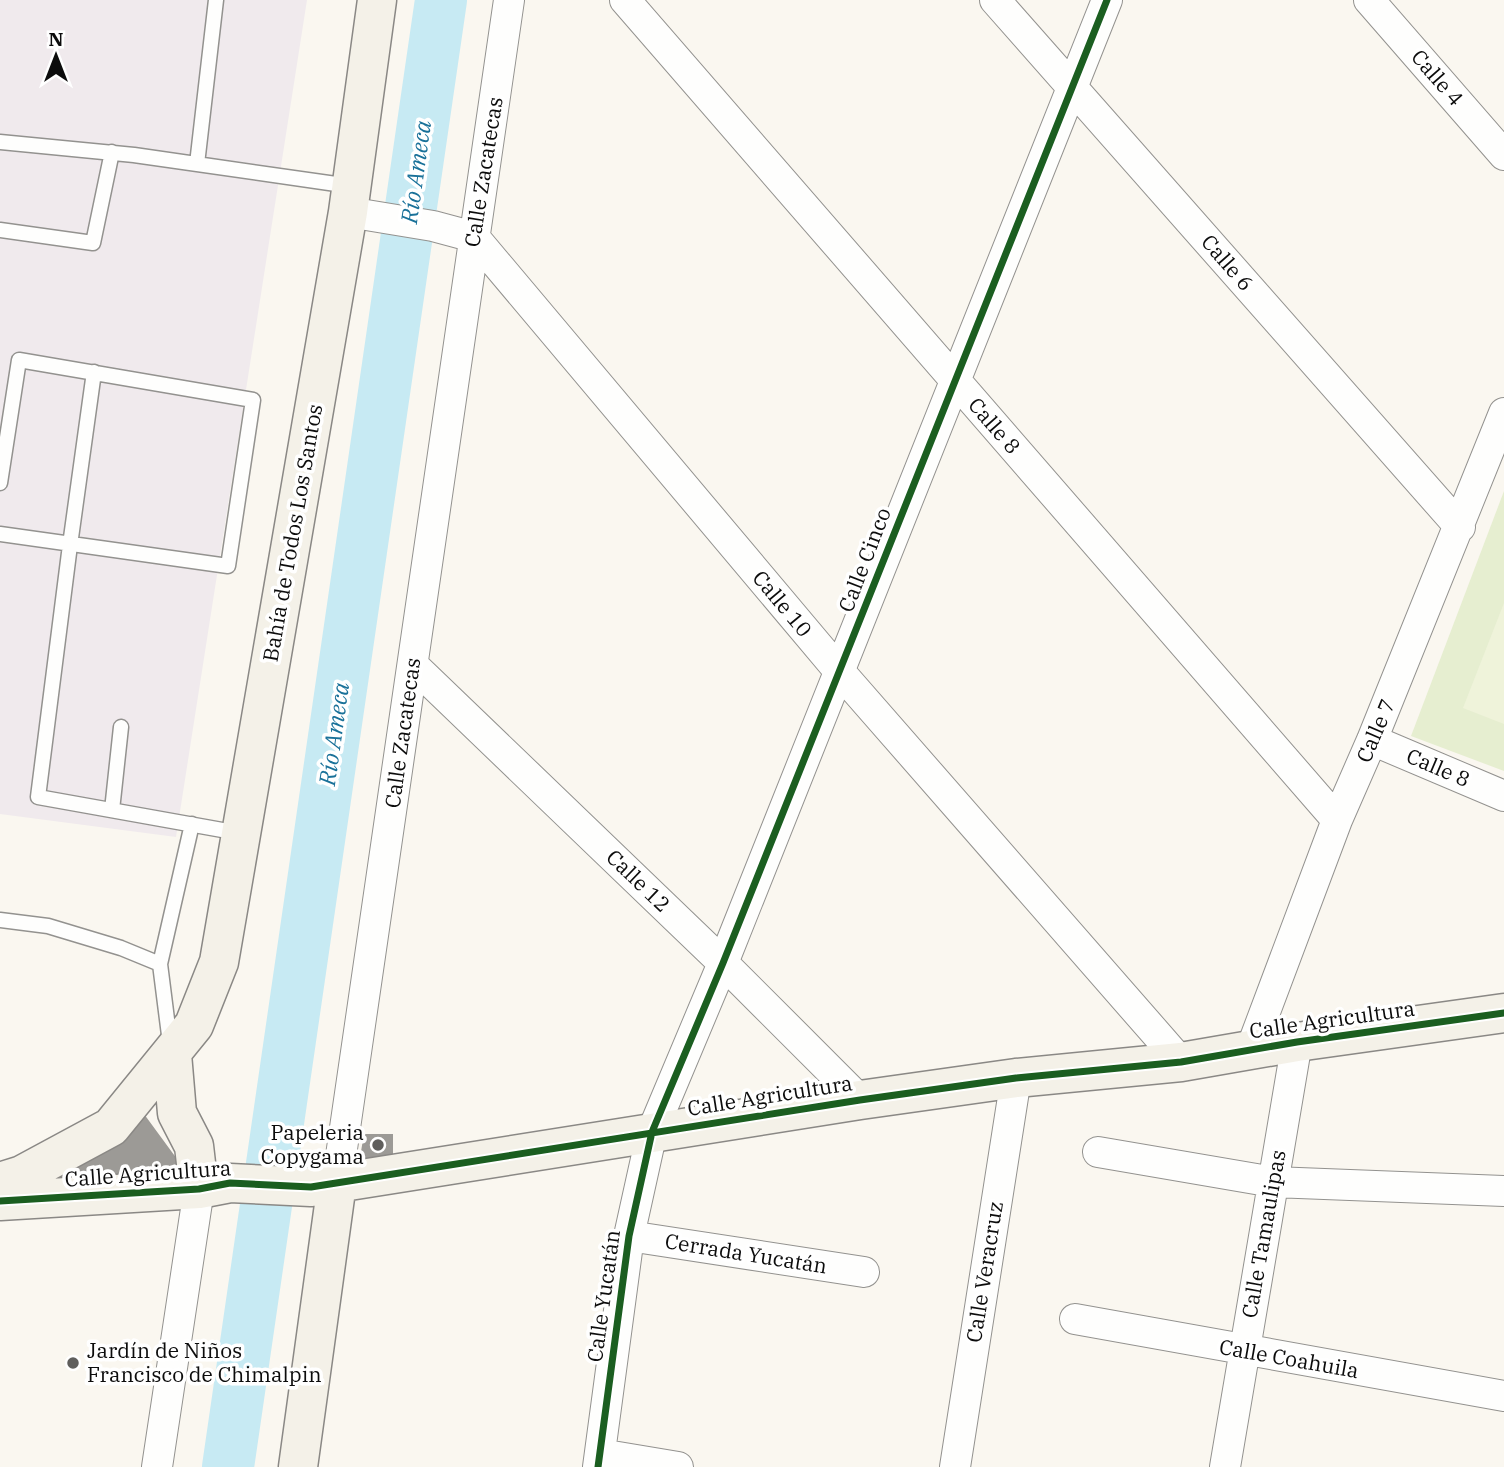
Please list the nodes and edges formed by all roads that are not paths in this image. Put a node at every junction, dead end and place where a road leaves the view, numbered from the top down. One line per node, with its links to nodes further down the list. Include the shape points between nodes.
1 (216, 0): 14 (lane)
2 (377, 0): 15 (street, Bahía de Todos Los Santos)
3 (509, 0): 9 (street, Calle Zacatecas)
4 (526, 0): 9 (street)
5 (625, 0): 19 (street, Calle 8)
6 (995, 0): 10 (street, Calle 6)
7 (1107, 0): 10 (street, Calle Cinco)
8 (1369, 0): 13 (street, Calle 4)
9 (500, 62): 17 (street, Calle Zacatecas)
10 (1072, 88): 19 (street, Calle Cinco); 22 (street, Calle 6)
11 (0, 142): 12 (lane)
12 (112, 152): 14 (lane); 16 (lane, via 93,243)
13 (1504, 155)
14 (197, 164): 15 (lane)
15 (356, 205): 17 (street); 33 (street, Bahía de Todos Los Santos)
16 (0, 230)
17 (474, 237): 25 (street, Calle Zacatecas); 26 (street, Calle 10)
18 (94, 372): 21 (lane, via 19,360); 24 (lane); 24 (lane, via 253,400 228,566)
19 (954, 380): 26 (street, Calle Cinco); 31 (street, Calle 8)
20 (1504, 413): 22 (street, Calle 7)
21 (0, 483)
22 (1460, 527): 28 (street, Calle 7)
23 (0, 534): 24 (lane)
24 (70, 545): 30 (lane, via 38,797)
25 (413, 665): 35 (street, Calle 12); 48 (street, Calle Zacatecas)
26 (840, 672): 35 (street, Calle Cinco); 41 (street, Calle 10)
27 (121, 727): 30 (lane)
28 (1372, 740): 29 (street, Calle 8); 31 (street, Calle 7)
29 (1504, 796)
30 (112, 810): 32 (lane)
31 (1337, 820): 39 (street, Calle 7)
32 (192, 824): 33 (lane); 36 (lane)
33 (242, 833): 40 (street, Bahía de Todos Los Santos, via 219,962 194,1025)
34 (0, 920): 36 (lane, via 48,926)
35 (723, 963): 43 (street, Calle 12); 44 (street, Calle Cinco)
36 (160, 964): 40 (lane)
37 (1504, 1013): 38 (street, Calle Agricultura)
38 (1297, 1042): 39 (street, Calle Agricultura); 47 (street, Calle Tamaulipas)
39 (1251, 1049): 41 (street, Calle Agricultura)
40 (172, 1055): 46 (street, Bahía de Todos Los Santos, via 111,1127); 49 (street, via 177,1113)
41 (1181, 1062): 42 (street, Calle Agricultura)
42 (1016, 1078): 43 (street, Calle Agricultura); 61 (street, Calle Veracruz)
43 (860, 1100): 44 (street, Calle Agricultura)
44 (652, 1132): 48 (street, Calle Agricultura); 52 (street, Calle Yucatán)
45 (1098, 1152): 47 (street)
46 (0, 1182)
47 (1273, 1182): 50 (street); 55 (street, Calle Tamaulipas)
48 (324, 1185): 49 (street, Calle Agricultura); 59 (street, Calle Zacatecas)
49 (215, 1186): 51 (street, Calle Agricultura); 58 (street)
50 (1504, 1191)
51 (0, 1201)
52 (628, 1236): 53 (street, Cerrada Yucatán); 57 (street, Calle Yucatán)
53 (864, 1272)
54 (1075, 1319): 55 (street, Calle Coahuila)
55 (1244, 1351): 56 (street, Calle Coahuila); 62 (street, Calle Tamaulipas)
56 (1504, 1396)
57 (599, 1460): 60 (street)
58 (157, 1467)
59 (298, 1467)
60 (678, 1467)
61 (955, 1467)
62 (1225, 1467)

